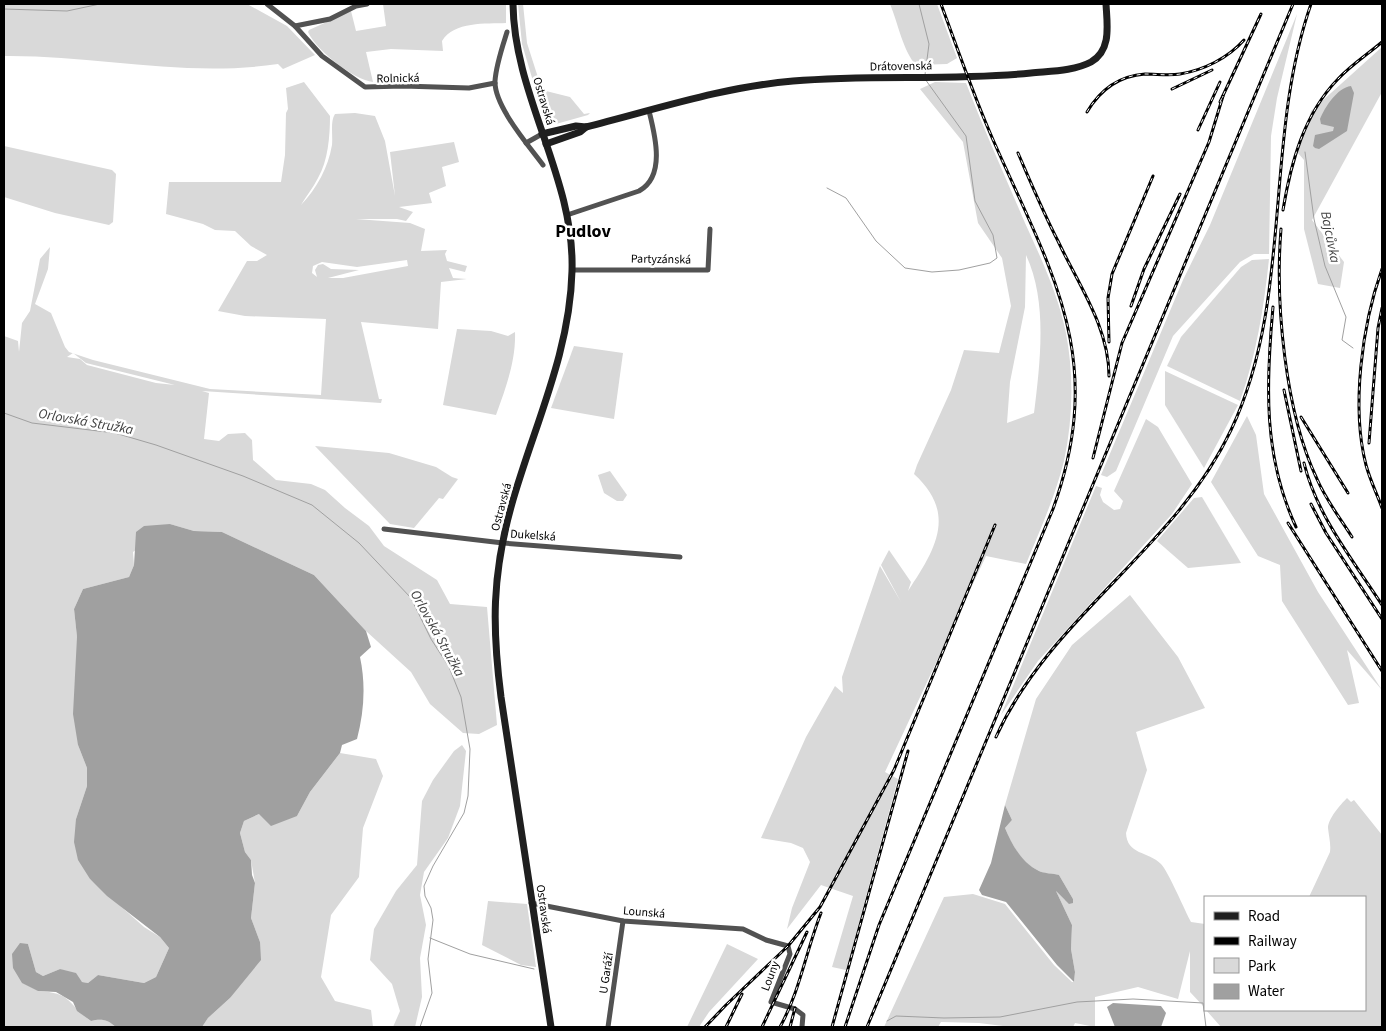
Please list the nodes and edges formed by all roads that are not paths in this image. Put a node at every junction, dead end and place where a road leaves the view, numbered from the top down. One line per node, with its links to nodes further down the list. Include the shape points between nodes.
1 (267, 4): 6 (street, Rolnická)
2 (367, 4): 5 (street)
3 (513, 4): 11 (main road, Ostravská, via 518,53)
4 (1106, 4): 9 (main road, Drátovenská, via 1106,43 1099,56 1084,65 1015,74 779,82 735,89)
5 (356, 5): 6 (street, via 330,19)
6 (295, 26): 8 (street, Rolnická, via 322,56 365,87 470,88)
7 (507, 32): 8 (street)
8 (495, 83): 12 (street, via 502,105)
9 (649, 111): 10 (main road, Drátovenská); 15 (street, via 657,144 653,170 645,186 639,191)
10 (586, 127): 11 (main road, Drátovenská, via 576,126); 13 (main road, Drátovenská)
11 (542, 134): 12 (street); 13 (main road, Ostravská)
12 (526, 142): 14 (street)
13 (546, 144): 15 (main road, Ostravská)
14 (544, 165)
15 (567, 214): 17 (main road, Ostravská)
16 (710, 229): 17 (street, Partyzánská, via 708,270)
17 (572, 270): 19 (main road, Ostravská, via 568,319 560,358 517,486)
18 (384, 529): 19 (street, Dukelská)
19 (503, 543): 20 (street, Dukelská); 21 (main road, Ostravská, via 494,608 495,647)
20 (680, 557)
21 (531, 903): 22 (street, Lounská); 24 (main road, Ostravská)
22 (623, 920): 23 (street, Lounská, via 743,930); 25 (street, U Garáží)
23 (755, 935): 26 (street, Louny, via 788,946 790,954 771,1002 800,1011)
24 (551, 1027)
25 (608, 1027)
26 (802, 1027)

